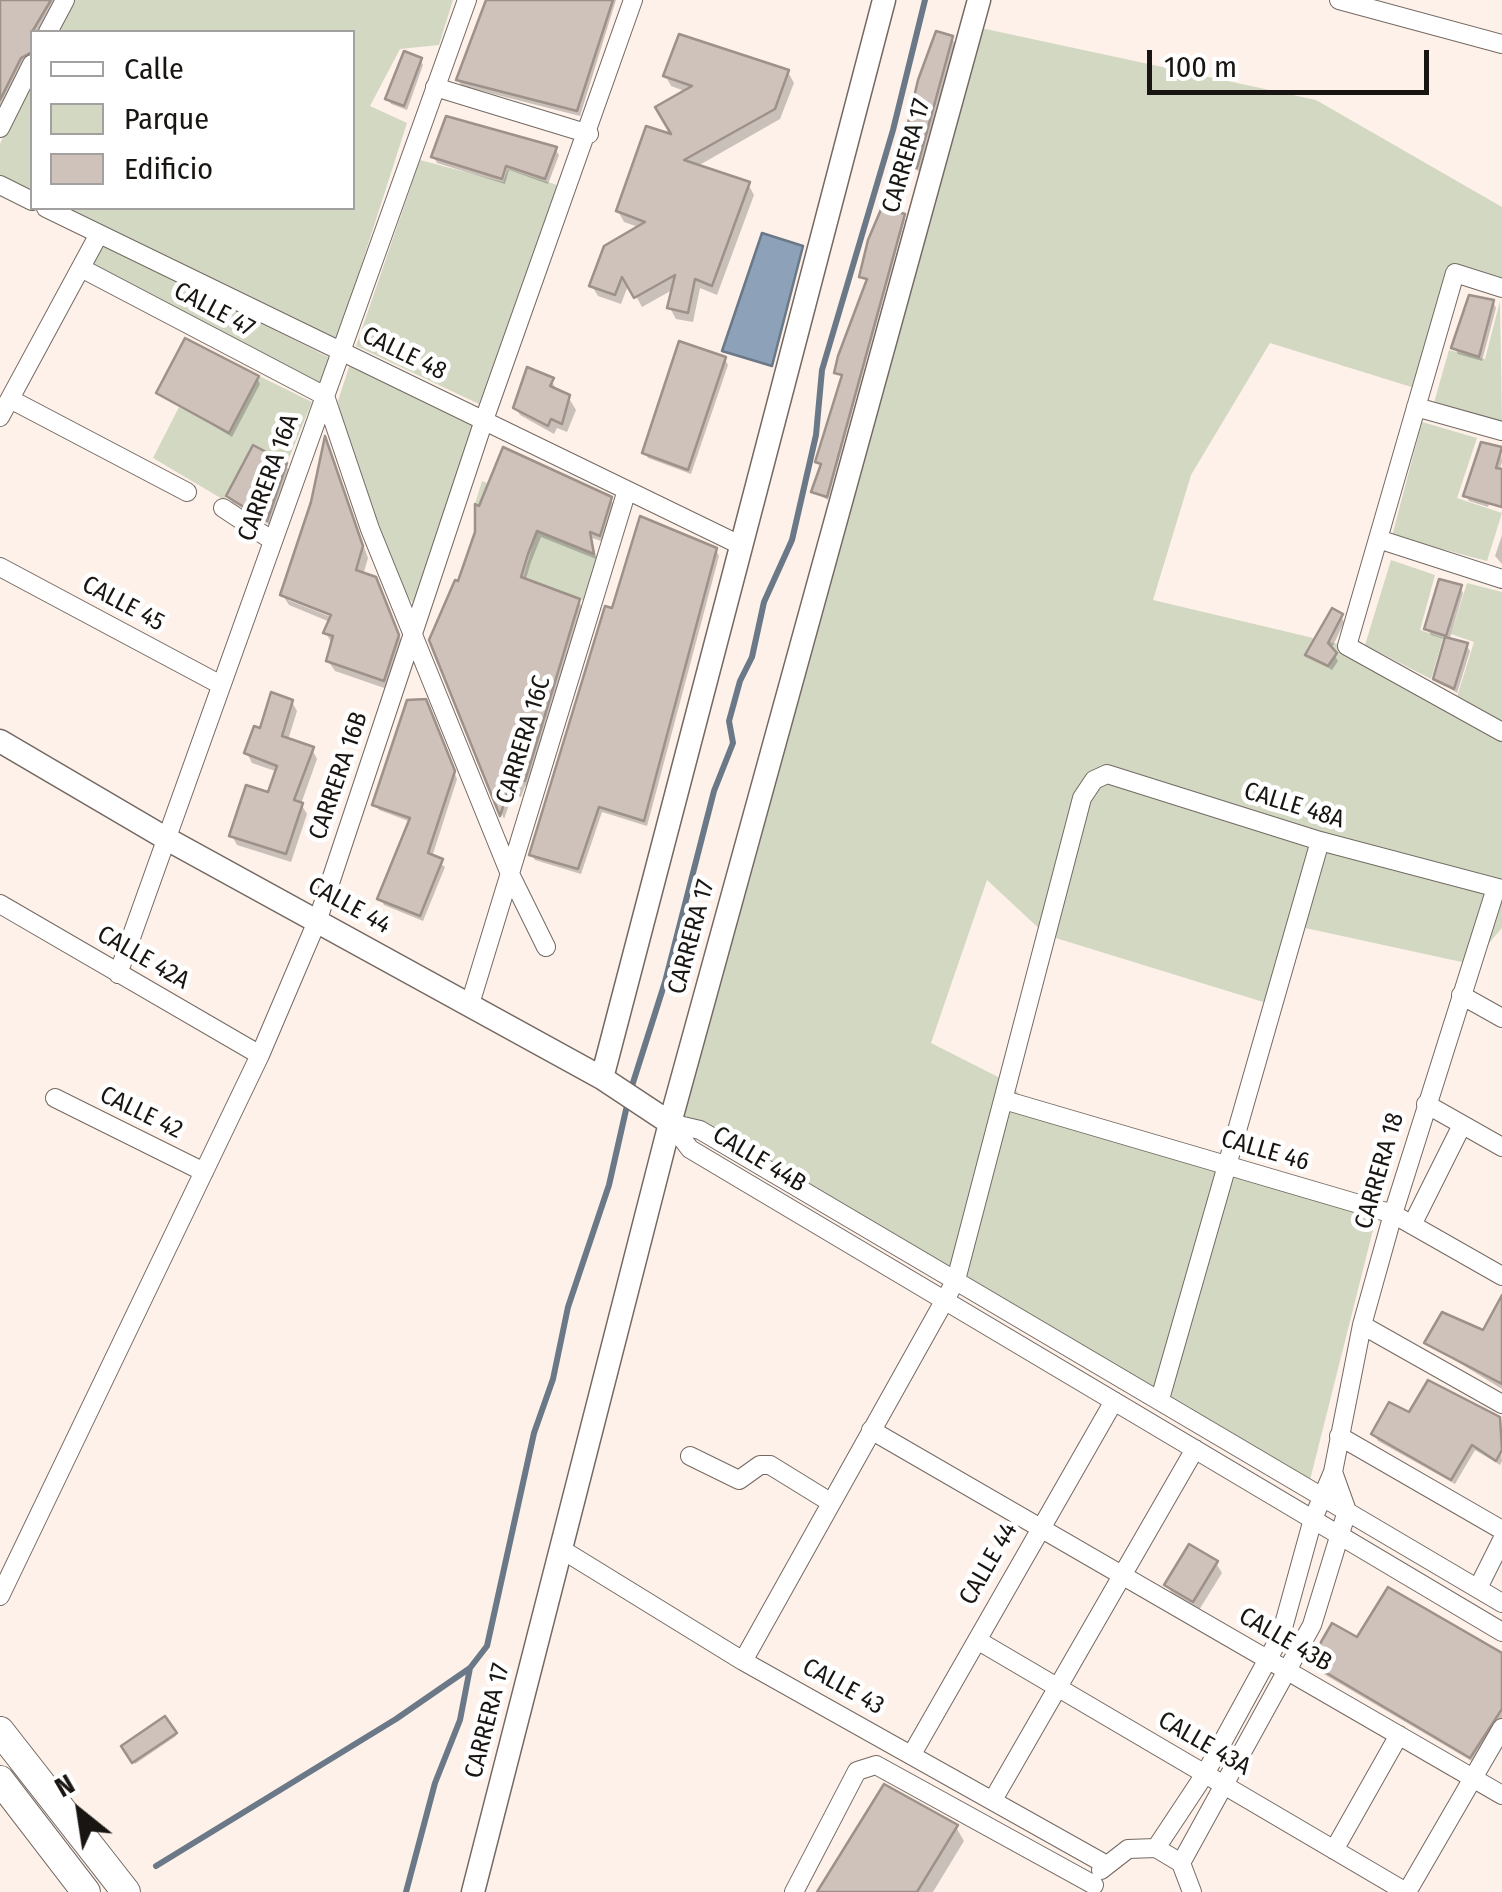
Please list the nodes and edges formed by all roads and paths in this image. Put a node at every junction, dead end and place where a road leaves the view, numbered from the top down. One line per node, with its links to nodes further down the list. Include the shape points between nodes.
1 (64, 0): 7 (street)
2 (466, 0): 10 (street, CARRERA 16A)
3 (634, 0): 12 (street, CARRERA 16B)
4 (884, 0): 31 (street, CARRERA 17)
5 (979, 0): 56 (street, CARRERA 17)
6 (1339, 0): 8 (street)
7 (49, 30)
8 (1502, 44)
9 (30, 68): 11 (street)
10 (436, 86): 12 (street); 19 (street, CARRERA 16A)
11 (0, 128)
12 (589, 134): 24 (street, CARRERA 16B)
13 (0, 185): 14 (street)
14 (30, 200)
15 (50, 210): 16 (street, CALLE 48)
16 (99, 234): 17 (street); 19 (street, CALLE 48)
17 (81, 268): 20 (street, CALLE 47); 21 (street)
18 (1502, 288): 22 (street, via 1454,273)
19 (342, 352): 20 (street, CARRERA 16A); 24 (street, CALLE 48)
20 (325, 396): 30 (street, CARRERA 16A); 34 (street, via 341,455)
21 (10, 399): 23 (street); 27 (street)
22 (1416, 407): 25 (street); 29 (street)
23 (0, 417)
24 (484, 420): 26 (street, CALLE 48); 34 (street, CARRERA 16B)
25 (1502, 431)
26 (627, 490): 31 (street, CALLE 48); 39 (street, CARRERA 16C)
27 (187, 492)
28 (223, 508): 30 (street)
29 (1378, 539): 33 (street); 36 (street, via 1346,646)
30 (273, 542): 35 (street, CARRERA 16A)
31 (740, 545): 52 (street, CARRERA 17)
32 (0, 567): 35 (street, CALLE 45)
33 (1502, 579)
34 (415, 632): 38 (street); 45 (street, CARRERA 16B)
35 (222, 685): 40 (street, CARRERA 16A)
36 (1502, 732)
37 (0, 741): 40 (street, CALLE 44)
38 (488, 816): 39 (street); 42 (street)
39 (524, 827): 42 (street, CARRERA 16C)
40 (166, 838): 45 (street, CALLE 44); 47 (street, CARRERA 16A)
41 (1320, 840): 43 (street, CALLE 48A); 54 (street, CALLE 48A, via 1108,774 1094,780 1082,798); 60 (street)
42 (510, 874): 46 (street); 49 (street, CARRERA 16C)
43 (1499, 889): 48 (street, CARRERA 18)
44 (0, 904): 47 (street, CALLE 42A)
45 (318, 919): 49 (street, CALLE 44); 51 (street, CARRERA 16B)
46 (546, 947)
47 (118, 974): 51 (street, CALLE 42A)
48 (1461, 995): 50 (street); 55 (street, CARRERA 18)
49 (470, 1004): 52 (street, CALLE 44)
50 (1502, 1018)
51 (260, 1055): 62 (street, CARRERA 16B)
52 (606, 1080): 56 (street, CALLE 44)
53 (55, 1098): 62 (street, CALLE 42)
54 (1004, 1100): 60 (street, CALLE 46); 66 (street)
55 (1426, 1104): 57 (street); 63 (street, CARRERA 18)
56 (670, 1123): 59 (street, CALLE 44B, via 700,1130); 61 (street, CALLE 44B, via 690,1149); 85 (street, CARRERA 17)
57 (1462, 1125): 58 (street); 64 (street)
58 (1502, 1147)
59 (734, 1150): 61 (street); 66 (street, CALLE 44B)
60 (1226, 1166): 63 (street, CALLE 46); 69 (street)
61 (724, 1169): 67 (street, CALLE 44B)
62 (204, 1172): 88 (street, CARRERA 16B)
63 (1393, 1214): 64 (street, CALLE 46); 68 (street, CARRERA 18)
64 (1412, 1225): 65 (street, CALLE 46)
65 (1502, 1276)
66 (956, 1280): 67 (street); 69 (street, CALLE 44B)
67 (944, 1300): 70 (street, CALLE 44B); 72 (street)
68 (1362, 1324): 71 (street); 73 (street, CARRERA 18)
69 (1160, 1399): 77 (street, CALLE 44B)
70 (1114, 1401): 74 (street, CALLE 44B); 81 (street, CALLE 44)
71 (1502, 1404)
72 (871, 1430): 78 (street); 81 (street, CALLE 43B)
73 (1340, 1436): 76 (street, CARRERA 18); 82 (street)
74 (1195, 1449): 80 (street, CALLE 44B); 86 (street)
75 (690, 1456): 78 (street, via 740,1480 770,1465)
76 (1333, 1472): 77 (street, CARRERA 18); 79 (street)
77 (1321, 1496): 79 (street, CALLE 44B); 80 (street, CARRERA 18)
78 (830, 1502): 93 (street)
79 (1347, 1511): 83 (street); 87 (street, CALLE 44B)
80 (1313, 1520): 83 (street, CALLE 44B); 92 (street, CARRERA 18)
81 (1042, 1527): 86 (street, CALLE 43B); 91 (street, CALLE 44)
82 (1502, 1530)
83 (1341, 1536): 90 (street, CALLE 44B); 94 (street)
84 (1502, 1540): 87 (street)
85 (561, 1549): 93 (street, CALLE 43); 113 (street, CARRERA 17)
86 (1123, 1574): 92 (street, CALLE 43B); 95 (street)
87 (1478, 1588): 89 (street, CALLE 44B)
88 (0, 1596)
89 (1502, 1603)
90 (1502, 1632)
91 (977, 1640): 95 (street, CALLE 43A); 99 (street, CALLE 44)
92 (1270, 1660): 94 (street, CALLE 43B); 100 (street, CARRERA 18)
93 (743, 1661): 99 (street, CALLE 43)
94 (1289, 1671): 98 (street, CALLE 43B); 103 (street)
95 (1060, 1688): 100 (street, CALLE 43A); 105 (street)
96 (1502, 1728): 101 (street)
97 (0, 1731): 112 (main road)
98 (1399, 1735): 101 (street, CALLE 43B); 107 (street)
99 (912, 1754): 105 (street, CALLE 43)
100 (1205, 1774): 103 (street, CALLE 43A); 106 (street, CARRERA 18)
101 (1474, 1778): 104 (street, CALLE 43B); 116 (street)
102 (0, 1780): 110 (main road)
103 (1225, 1785): 107 (street, CALLE 43A); 108 (street)
104 (1502, 1795)
105 (994, 1798): 109 (street, CALLE 43)
106 (1156, 1848): 108 (street); 109 (street, via 1128,1848)
107 (1334, 1850): 116 (street, CALLE 43A)
108 (1181, 1863): 115 (street)
109 (1105, 1864): 111 (street)
110 (74, 1888)
111 (1094, 1889): 114 (street, via 876,1765 858,1772)
112 (126, 1892)
113 (472, 1892)
114 (794, 1892)
115 (1192, 1892)
116 (1406, 1892)

